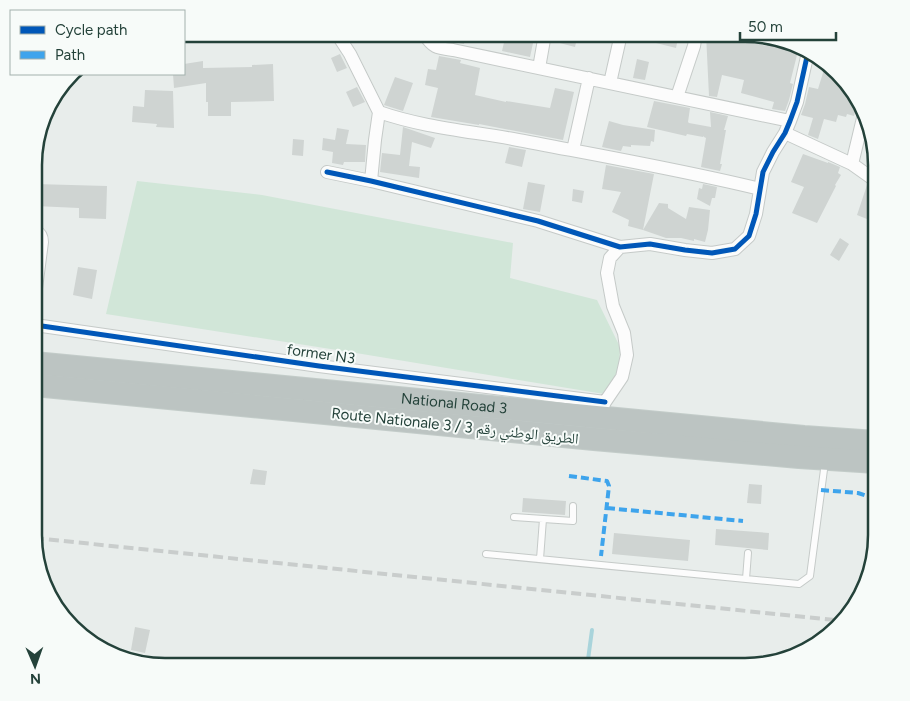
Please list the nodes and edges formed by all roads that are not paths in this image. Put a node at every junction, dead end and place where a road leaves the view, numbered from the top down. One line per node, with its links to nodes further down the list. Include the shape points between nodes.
1 (342, 42): 11 (street)
2 (430, 42): 7 (street, via 436,48)
3 (543, 43): 7 (street)
4 (619, 43): 9 (street)
5 (695, 43): 10 (street)
6 (806, 59): 13 (street)
7 (539, 68): 8 (street)
8 (589, 78): 9 (street); 14 (street)
9 (610, 83): 10 (street)
10 (678, 97): 13 (street)
11 (379, 112): 14 (street, via 423,124); 18 (street)
12 (861, 126): 15 (street)
13 (788, 127): 15 (street); 19 (street, via 763,172)
14 (573, 150): 19 (street)
15 (852, 164): 17 (street)
16 (327, 172): 18 (street)
17 (868, 175)
18 (371, 181): 20 (street, via 538,221)
19 (760, 189): 20 (street, via 749,236 735,249 712,253 650,244)
20 (620, 247): 25 (street, via 610,258 608,272 613,306 624,333 627,356 622,377)
21 (42, 326): 25 (street, former N3)
22 (43, 364): 24 (highway, National Road 3)
23 (43, 386): 26 (highway, Route Nationale 3 / الطريق الوطني رقم 3)
24 (521, 409): 25 (highway, National Road 3); 26 (highway)
25 (602, 409): 27 (highway, National Road 3, via 804,437)
26 (518, 432): 28 (highway, Route Nationale 3 / الطريق الوطني رقم 3)
27 (867, 441)
28 (825, 459): 29 (highway, Route Nationale 3 / الطريق الوطني رقم 3); 36 (lane, via 810,576 799,584)
29 (867, 461)
30 (573, 506): 32 (lane, via 573,521)
31 (514, 517): 32 (lane)
32 (543, 519): 35 (lane)
33 (748, 553): 36 (lane)
34 (486, 554): 35 (lane)
35 (540, 559): 36 (lane)
36 (746, 579)

